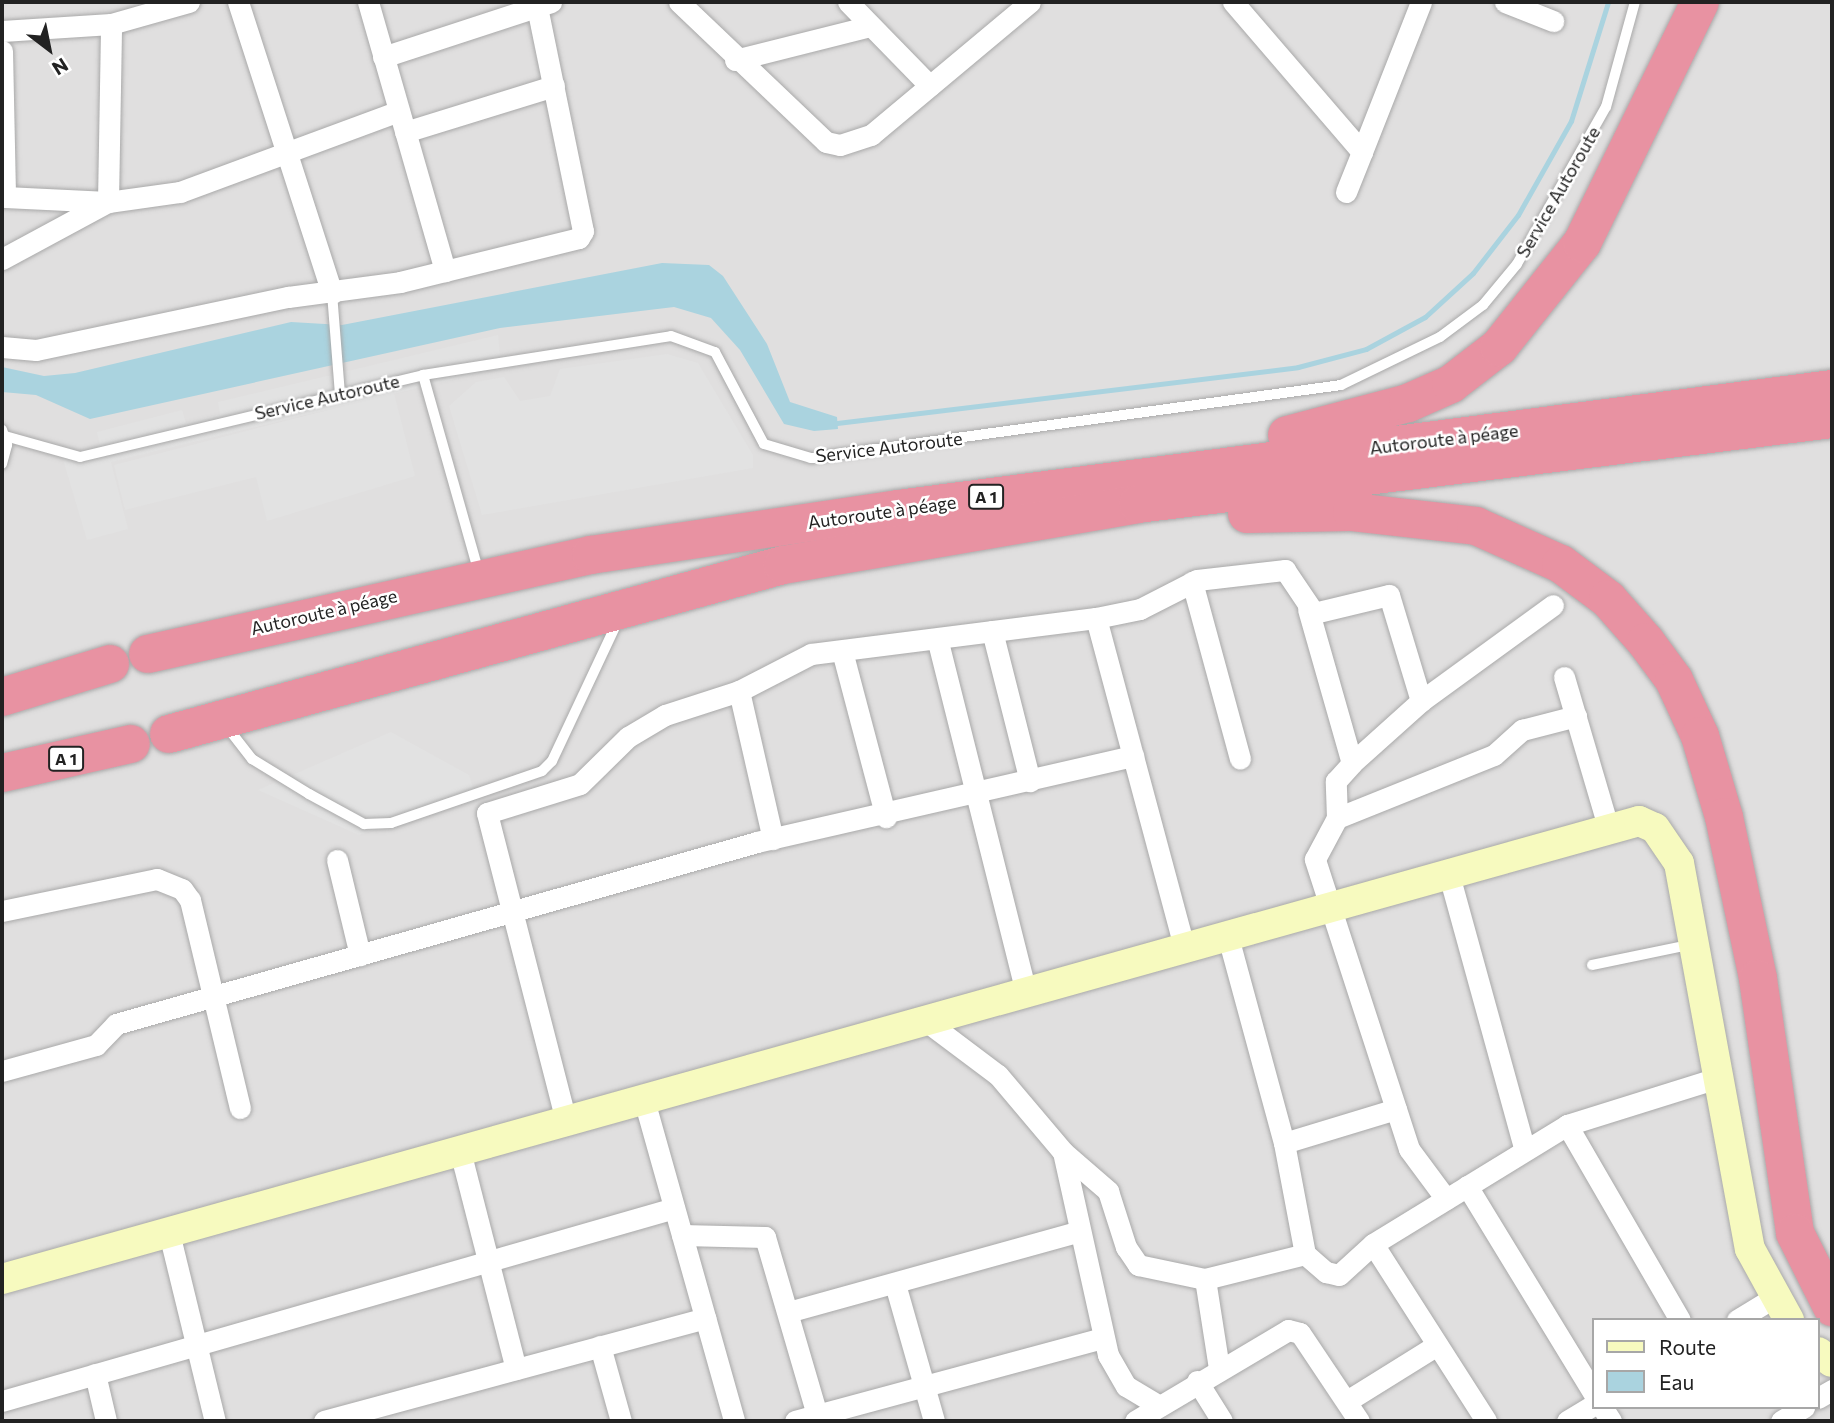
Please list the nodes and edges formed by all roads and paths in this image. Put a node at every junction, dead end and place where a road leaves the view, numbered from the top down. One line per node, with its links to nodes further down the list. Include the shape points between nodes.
1 (189, 2): 13 (street)
2 (238, 2): 26 (street)
3 (368, 2): 20 (street)
4 (679, 2): 21 (street)
5 (848, 2): 17 (street)
6 (1030, 2): 23 (street)
7 (1233, 2): 27 (street)
8 (1421, 2): 27 (street)
9 (1505, 2): 15 (street)
10 (1635, 2): 35 (lane, Service Autoroute, via 1606,107 1517,264 1483,304 1440,337 1341,385 811,458 764,444 722,362 688,339 644,339)
11 (1700, 2): 41 (highway, via 1582,243 1499,347 1451,384 1357,422)
12 (544, 4): 14 (street); 22 (street)
13 (158, 8): 16 (street)
14 (500, 10): 20 (street)
15 (1553, 21)
16 (111, 24): 18 (street); 30 (street)
17 (870, 26): 21 (street); 23 (street)
18 (2, 31)
19 (2, 51): 29 (street)
20 (383, 57): 24 (street)
21 (735, 60): 23 (street, via 826,142 840,145 871,135)
22 (554, 86): 25 (street); 32 (street, via 582,235)
23 (930, 86)
24 (399, 111): 25 (street); 26 (street)
25 (405, 132): 32 (street)
26 (286, 150): 30 (street, via 180,192); 33 (street)
27 (1362, 152): 28 (street)
28 (1346, 192)
29 (3, 197): 30 (street)
30 (108, 202): 31 (street)
31 (2, 259)
32 (445, 271): 33 (street)
33 (332, 293): 34 (street, via 36,350); 37 (lane)
34 (2, 347)
35 (423, 375): 37 (lane, Service Autoroute); 43 (lane)
36 (1832, 389): 41 (highway, Autoroute à péage / A 1)
37 (340, 394): 39 (lane, Service Autoroute, via 80,457)
38 (1832, 419): 42 (highway, A 1, via 1139,505)
39 (3, 433): 40 (lane)
40 (2, 464)
41 (898, 509): 43 (highway, Autoroute à péage / A 1)
42 (934, 540): 45 (highway, A 1, via 783,565); 108 (highway, via 1275,512 1433,517 1514,538 1608,598 1674,680 1700,736 1758,979 1795,1233)
43 (480, 576): 52 (highway, Autoroute à péage / A 1)
44 (1192, 582): 47 (street, via 1285,570); 48 (street, via 1140,609); 63 (street)
45 (626, 603): 59 (highway, A 1); 59 (lane, via 552,761 541,771 391,823 364,824 309,794 252,759)
46 (1553, 605): 57 (street)
47 (1308, 609): 57 (street, via 1322,612 1389,595); 64 (street)
48 (1096, 618): 49 (street); 62 (street)
49 (992, 631): 50 (street); 66 (street)
50 (938, 642): 51 (street); 67 (street)
51 (842, 652): 56 (street, via 811,654); 68 (street)
52 (148, 654)
53 (110, 664): 55 (highway)
54 (1564, 677): 58 (street)
55 (9, 691)
56 (739, 691): 71 (street); 76 (street, via 665,715 628,737 580,783 487,813)
57 (1421, 701): 64 (street)
58 (1576, 716): 69 (street, via 1521,730 1494,755); 70 (street)
59 (223, 722): 60 (highway, A 1)
60 (169, 734)
61 (131, 744): 65 (highway, A 1)
62 (1133, 756): 66 (street); 79 (street)
63 (1240, 759)
64 (1352, 763): 69 (street, via 1336,781)
65 (2, 774)
66 (1030, 781): 67 (street)
67 (977, 794): 68 (street); 82 (street)
68 (886, 817): 71 (street)
69 (1336, 818): 74 (street, via 1315,859)
70 (1609, 830): 73 (street); 78 (street, via 1639,821 1667,842 1679,863)
71 (773, 839): 76 (street)
72 (337, 860): 80 (street)
73 (1449, 875): 74 (street); 93 (street)
74 (1332, 907): 77 (street); 89 (street)
75 (2, 911): 83 (street, via 157,879 169,883 190,900)
76 (513, 912): 80 (street); 90 (street)
77 (1228, 937): 79 (street); 92 (street)
78 (1696, 944): 81 (lane); 86 (street)
79 (1185, 948): 82 (street)
80 (360, 955): 83 (street)
81 (1592, 965)
82 (1026, 993): 84 (street)
83 (210, 997): 85 (street, via 116,1024 96,1045); 88 (street)
84 (926, 1021): 87 (street); 95 (street, via 998,1075)
85 (2, 1071)
86 (1720, 1077): 91 (street); 109 (street, via 1750,1249)
87 (644, 1100): 90 (street); 98 (street)
88 (240, 1108)
89 (1396, 1109): 92 (street); 97 (street, via 1409,1149)
90 (566, 1121): 94 (street)
91 (1567, 1125): 93 (street); 112 (street)
92 (1284, 1143): 103 (street)
93 (1525, 1150): 96 (street)
94 (460, 1151): 100 (street); 104 (street)
95 (1063, 1152): 99 (street); 106 (street, via 1108,1191 1126,1247 1138,1265)
96 (1467, 1186): 97 (street); 123 (street)
97 (1446, 1199): 102 (street)
98 (674, 1209): 101 (street); 104 (street)
99 (1077, 1232): 107 (street); 114 (street)
100 (169, 1233): 105 (street); 115 (street)
101 (682, 1235): 110 (street, via 765,1237); 111 (street)
102 (1373, 1244): 103 (street, via 1339,1275 1326,1272); 116 (street)
103 (1305, 1254): 106 (street)
104 (488, 1262): 115 (street); 119 (street)
105 (2, 1279)
106 (1205, 1279): 118 (street)
107 (895, 1284): 110 (street); 122 (street)
108 (1832, 1307)
109 (1781, 1309): 113 (street)
110 (788, 1312): 128 (street)
111 (705, 1318): 117 (street); 133 (street)
112 (1679, 1318)
113 (1745, 1318)
114 (1102, 1338): 122 (street); 126 (street, via 1126,1386)
115 (197, 1345): 120 (street); 130 (street)
116 (1437, 1345): 125 (street); 139 (street)
117 (600, 1346): 119 (street); 132 (street)
118 (1219, 1368): 121 (street); 125 (street, via 1288,1330 1300,1334)
119 (516, 1369): 131 (street)
120 (95, 1374): 124 (street); 129 (street)
121 (1197, 1381): 126 (street); 137 (street)
122 (924, 1386): 128 (street); 135 (street)
123 (1592, 1391)
124 (2, 1401)
125 (1347, 1401): 138 (street)
126 (1159, 1406): 136 (street)
127 (1592, 1406): 140 (street)
128 (817, 1415): 134 (street)
129 (106, 1421)
130 (215, 1421)
131 (324, 1421)
132 (621, 1421)
133 (734, 1421)
134 (794, 1421)
135 (934, 1421)
136 (1135, 1421)
137 (1222, 1421)
138 (1359, 1421)
139 (1486, 1421)
140 (1567, 1421)

